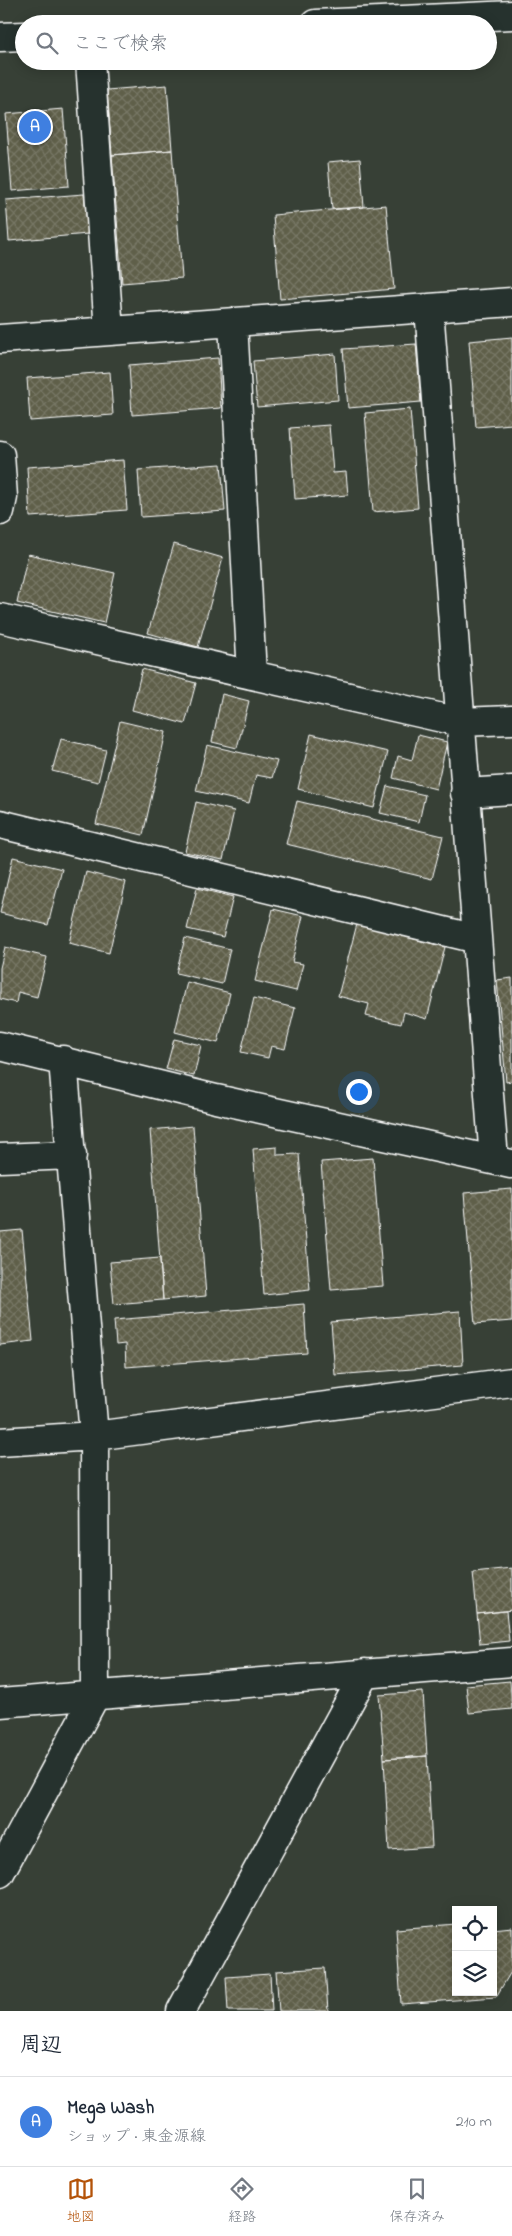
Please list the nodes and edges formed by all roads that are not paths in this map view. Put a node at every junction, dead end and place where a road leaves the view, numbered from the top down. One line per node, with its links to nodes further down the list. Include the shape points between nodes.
1 (512, 15): 2 (street)
2 (497, 16)
3 (15, 36): 4 (street)
4 (0, 37)
5 (91, 70): 9 (street)
6 (512, 302): 7 (street)
7 (429, 308): 8 (street); 16 (street)
8 (233, 322): 9 (street); 14 (street)
9 (109, 331): 10 (street)
10 (0, 339)
11 (0, 456): 12 (street, via 3,497)
12 (0, 511)
13 (0, 618): 14 (street)
14 (252, 675): 16 (street)
15 (512, 720): 16 (street)
16 (460, 722): 18 (street)
17 (512, 790): 18 (street)
18 (465, 793): 20 (street)
19 (0, 824): 20 (street)
20 (477, 939): 25 (street)
21 (0, 1046): 22 (street)
22 (63, 1060): 23 (street); 25 (street, via 216,1099)
23 (72, 1155): 24 (street); 27 (street)
24 (0, 1158)
25 (503, 1162)
26 (512, 1382): 27 (street)
27 (94, 1436): 28 (street); 31 (street)
28 (0, 1442)
29 (512, 1662): 30 (street)
30 (365, 1674): 31 (street); 34 (street)
31 (95, 1696): 32 (street); 33 (street)
32 (0, 1703)
33 (0, 1873)
34 (181, 2011)

